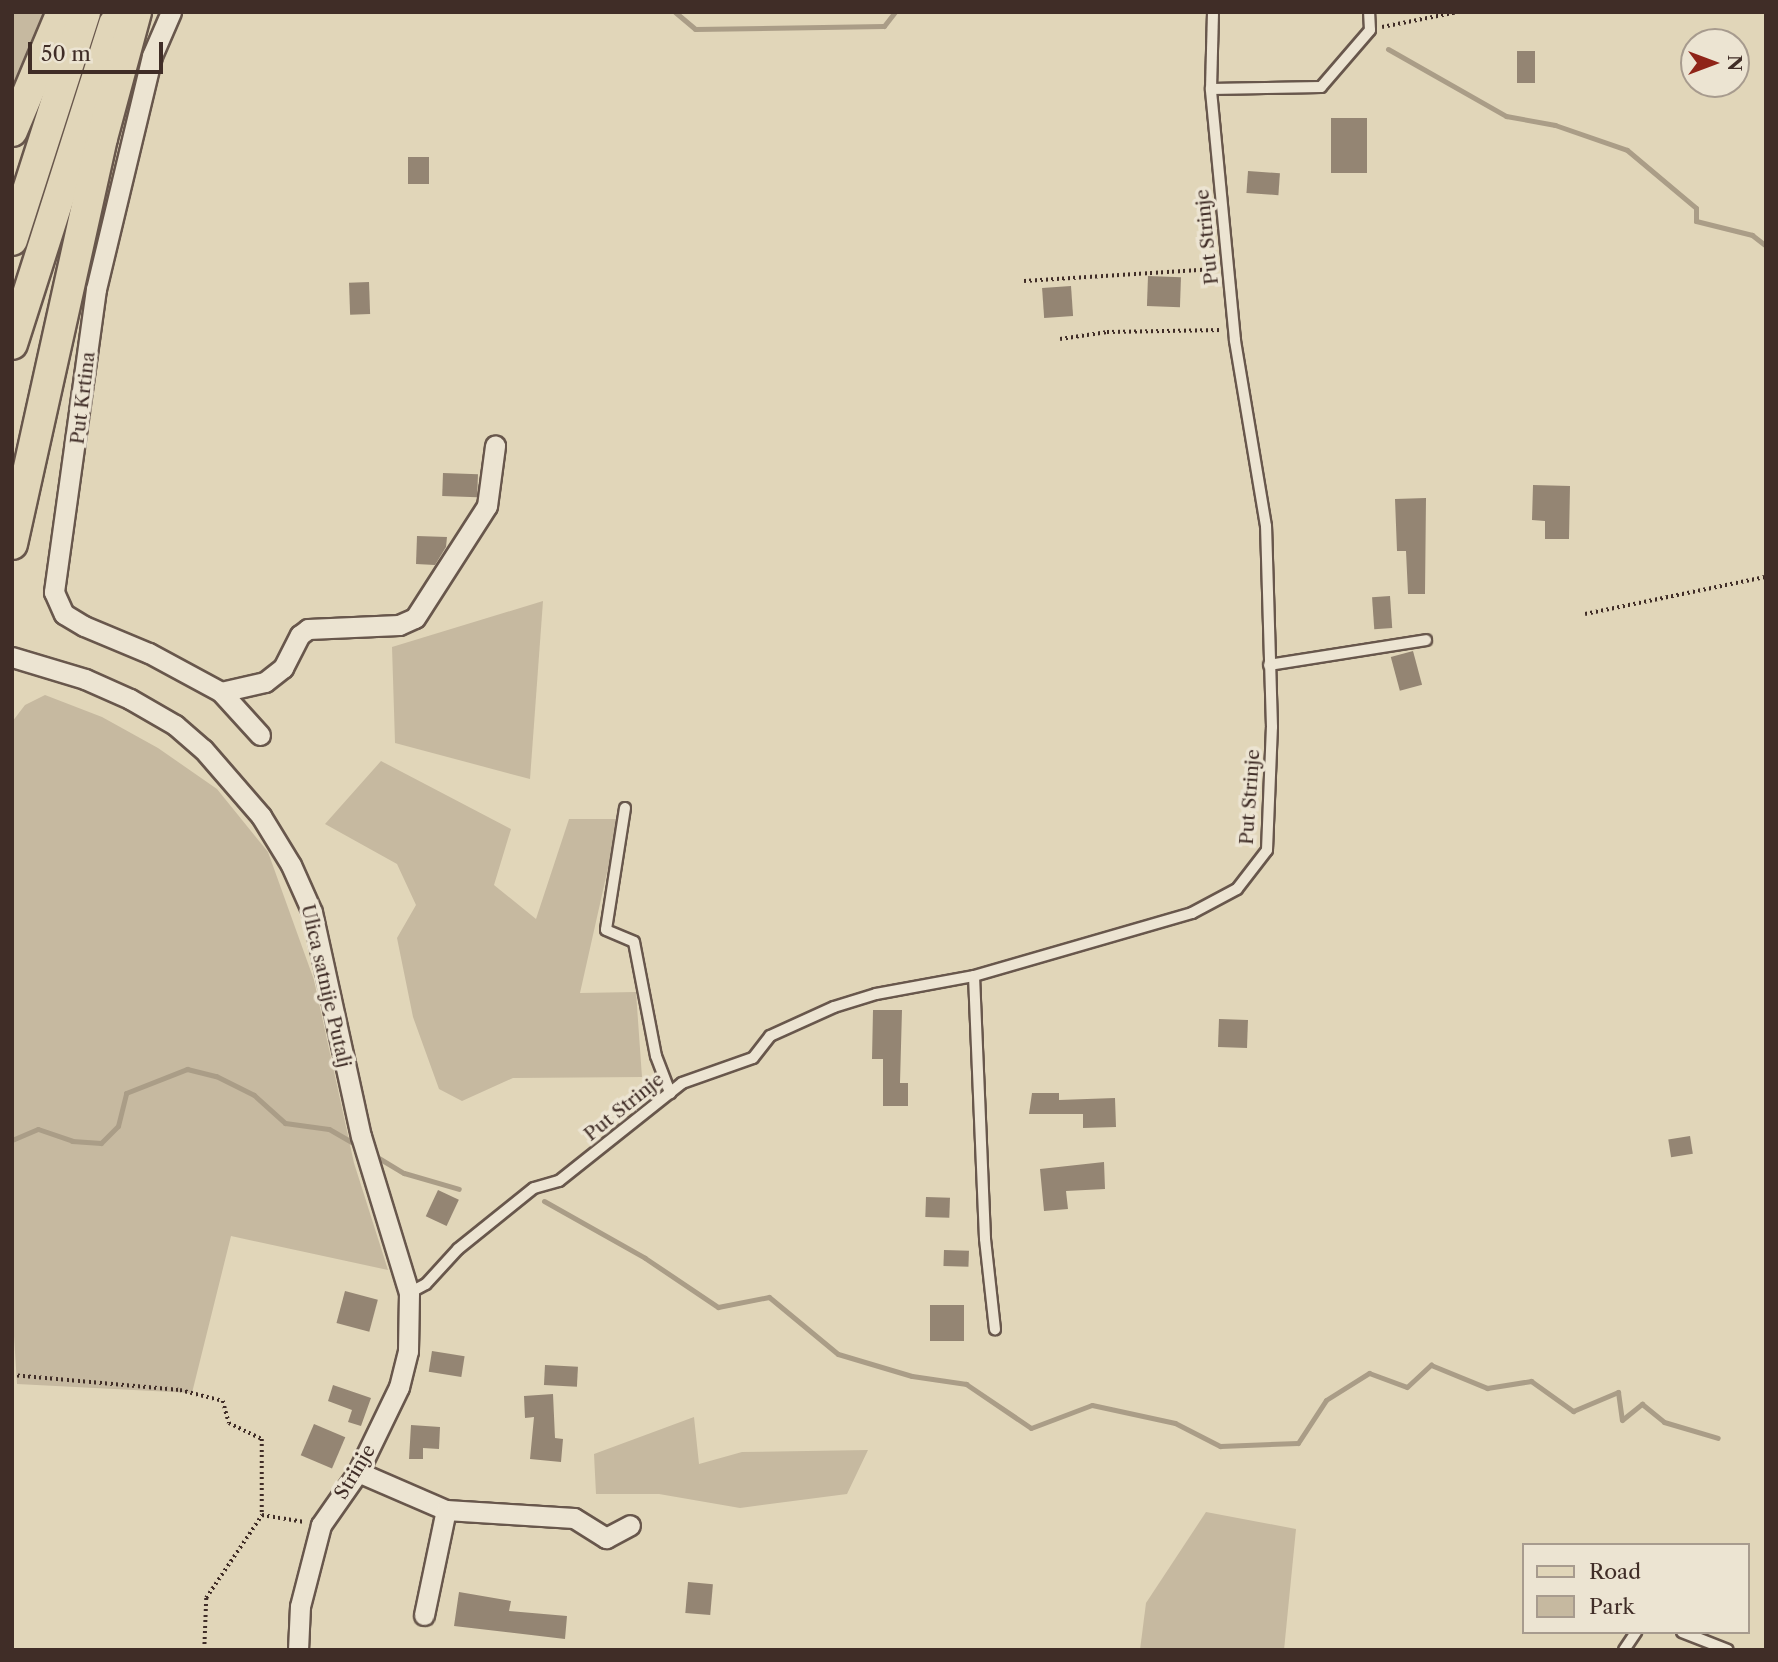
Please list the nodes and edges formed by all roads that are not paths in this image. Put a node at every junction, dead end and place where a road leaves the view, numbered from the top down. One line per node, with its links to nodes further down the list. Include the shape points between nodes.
1 (62, 12): 9 (main road)
2 (85, 12): 10 (main road)
3 (118, 12): 11 (main road)
4 (136, 12): 13 (main road, via 102,138)
5 (171, 12): 17 (street, Put Krtina, via 152,56 96,289 54,592 64,614 84,626 149,653)
6 (1213, 12): 8 (lane, Put Strinje)
7 (1369, 12): 8 (lane, via 1370,30 1321,87)
8 (1212, 89): 16 (lane, Put Strinje, via 1234,330 1266,526)
9 (12, 131)
10 (12, 240)
11 (12, 344)
12 (495, 446): 17 (street, via 487,506 415,618 399,625 308,629 283,668 265,682)
13 (12, 544)
14 (1426, 640): 16 (lane)
15 (12, 657): 22 (street, Ulica satnije Putalj, via 85,679 175,725 203,749 261,816 291,865 312,912 361,1136)
16 (1269, 665): 20 (lane, Put Strinje, via 1272,727 1267,850 1237,889 1192,913)
17 (221, 692): 18 (street, Put Krtina)
18 (260, 735)
19 (625, 808): 21 (lane, via 606,930 634,942 656,1056)
20 (974, 976): 21 (lane, Put Strinje, via 834,1007 770,1036 753,1058 682,1083); 23 (lane, via 985,1239)
21 (670, 1093): 22 (lane, Put Strinje, via 559,1181 534,1188)
22 (410, 1293): 24 (street, Strinje, via 408,1351 399,1387)
23 (995, 1329)
24 (358, 1472): 25 (street); 30 (street, Strinje, via 321,1525 300,1606)
25 (446, 1510): 26 (street, via 574,1518 606,1538); 27 (street)
26 (630, 1525)
27 (424, 1615)
28 (1635, 1634): 31 (lane)
29 (1687, 1634): 32 (lane)
30 (298, 1650)
31 (1624, 1650)
32 (1728, 1650)

